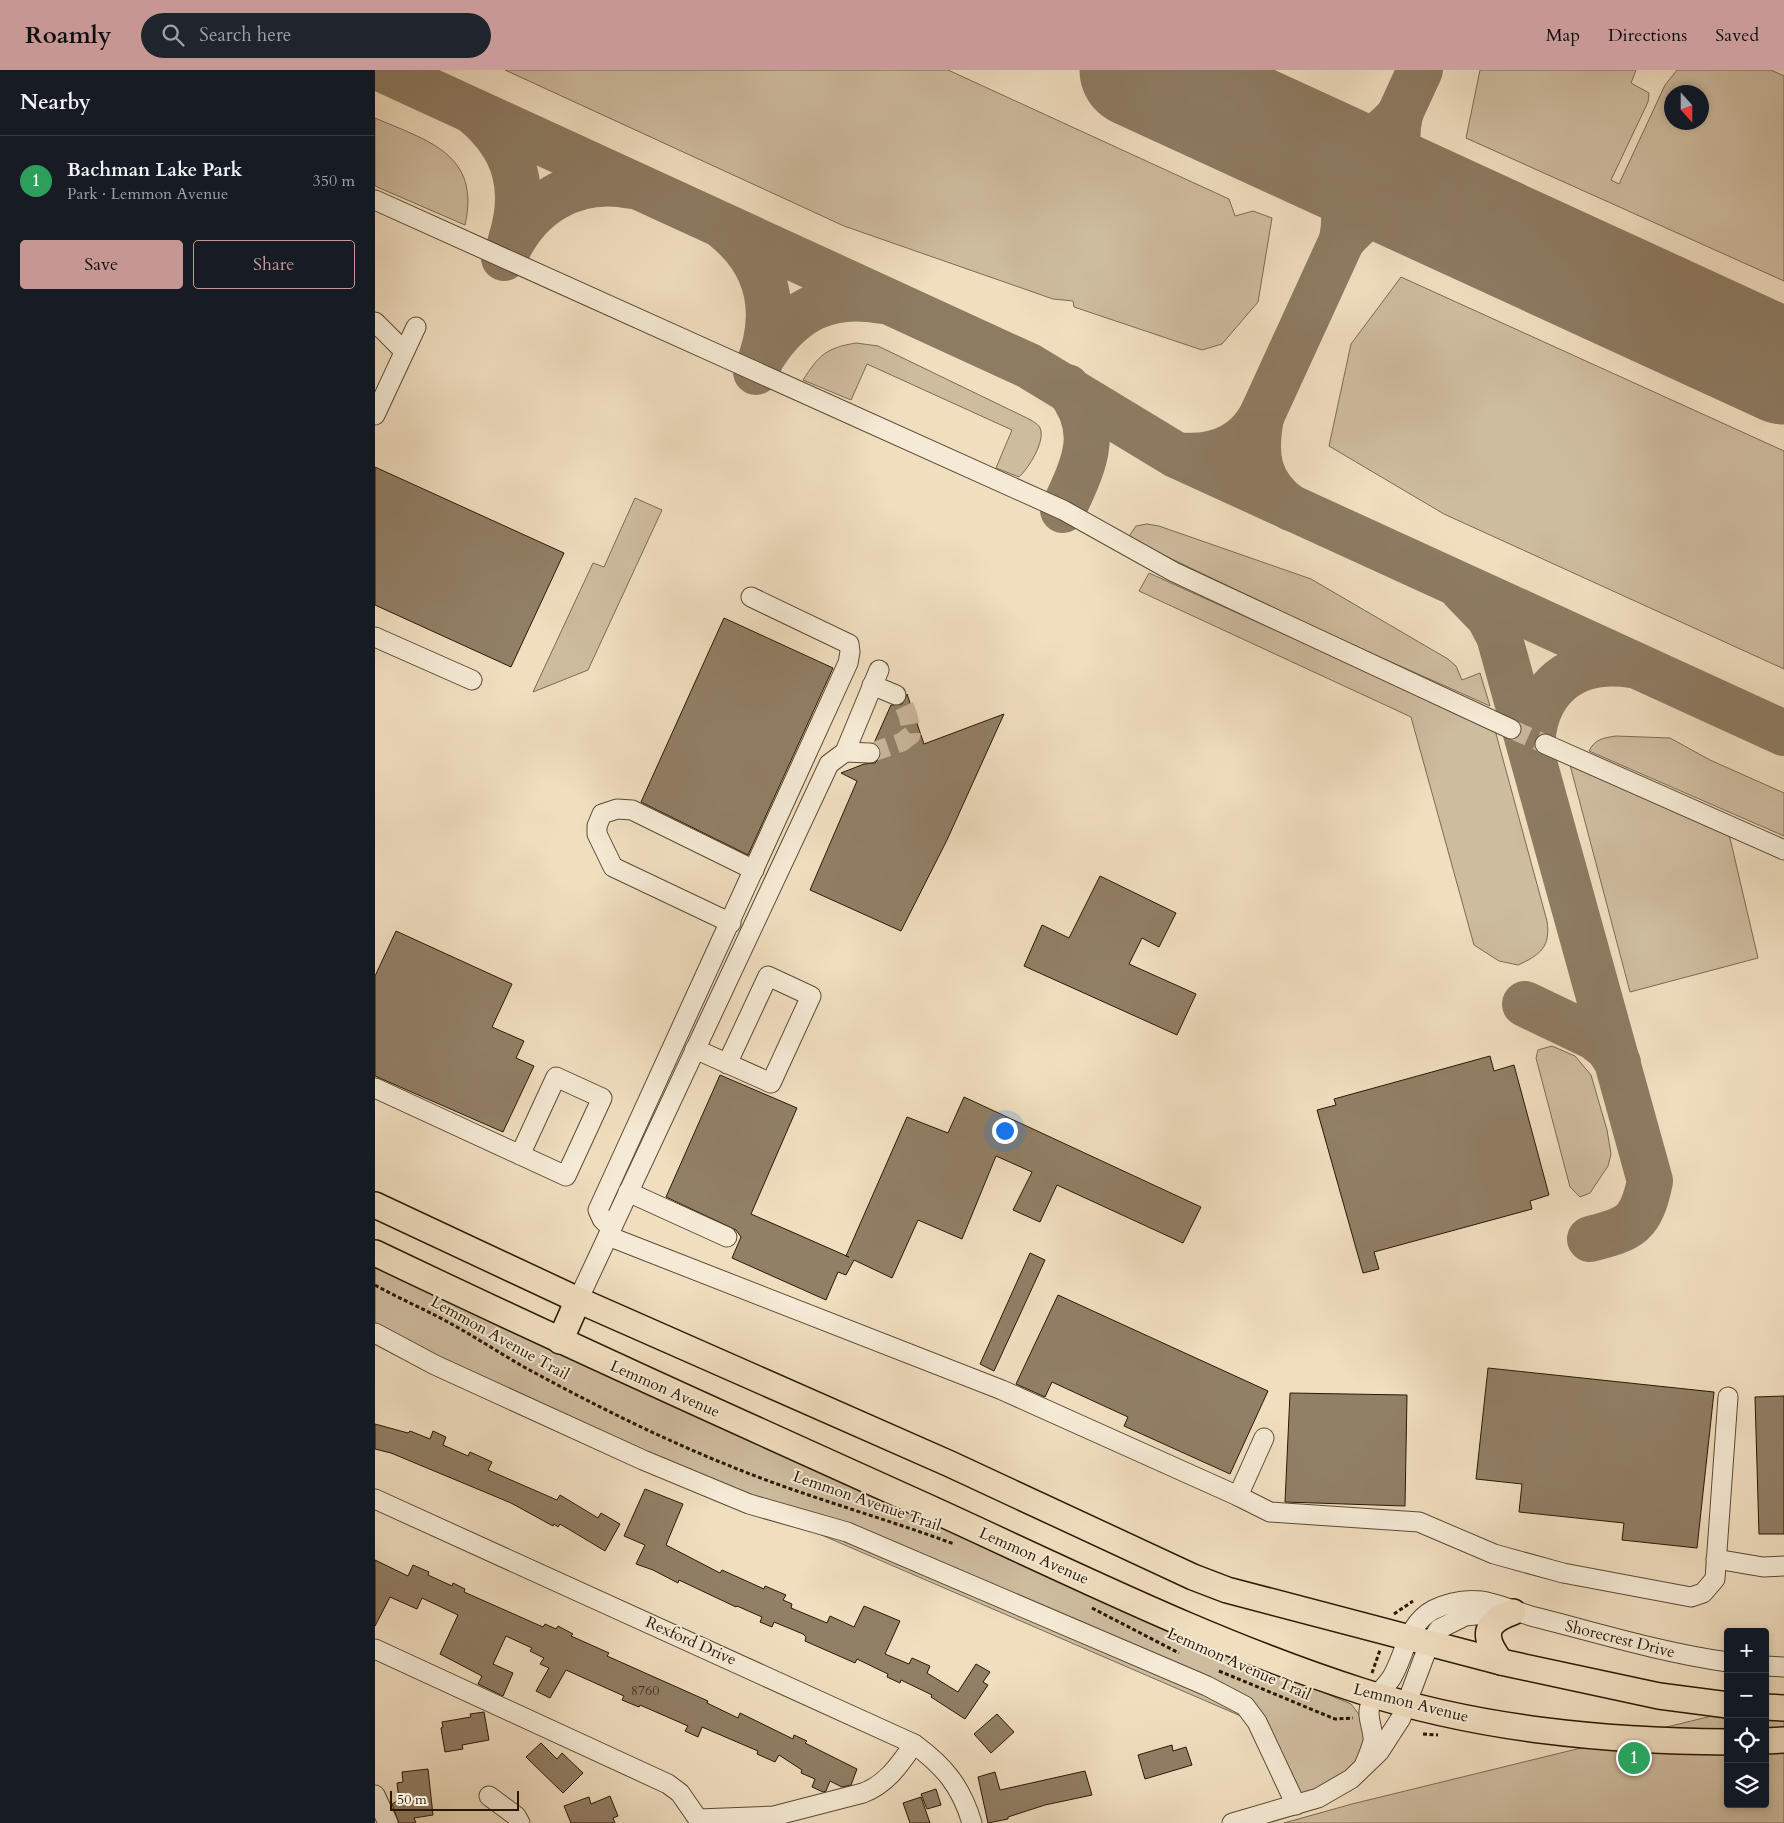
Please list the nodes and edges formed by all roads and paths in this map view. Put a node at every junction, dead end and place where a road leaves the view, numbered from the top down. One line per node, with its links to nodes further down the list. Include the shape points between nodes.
1 (375, 200): 10 (street, via 1063,510 1174,572)
2 (375, 322): 4 (street)
3 (415, 327): 4 (street)
4 (404, 351): 5 (street)
5 (375, 415)
6 (751, 596): 15 (street, via 849,644 850,652 848,663)
7 (375, 637): 8 (street)
8 (471, 680)
9 (896, 695): 12 (street, via 876,677)
10 (1511, 729)
11 (1545, 744): 14 (street)
12 (845, 752): 13 (street); 17 (street, via 829,764)
13 (870, 753)
14 (1784, 850)
15 (754, 870): 16 (street); 16 (street, via 632,810 617,809 602,814 597,834 613,867)
16 (731, 923): 23 (street, via 598,1210)
17 (695, 1049): 18 (street); 21 (street)
18 (727, 1064): 18 (street, via 771,1084 811,996 768,976)
19 (375, 1088): 20 (street)
20 (520, 1155): 20 (street, via 566,1176 602,1098 556,1077)
21 (628, 1192): 23 (street); 24 (street)
22 (375, 1205): 27 (main road)
23 (609, 1232): 27 (street); 32 (street, via 1002,1390)
24 (727, 1237)
25 (375, 1253): 29 (main road, Lemmon Avenue)
26 (375, 1285): 34 (path, Lemmon Avenue Trail, via 584,1398 688,1448 741,1470)
27 (578, 1300): 29 (main road); 39 (main road, via 950,1464 1193,1577 1227,1590)
28 (375, 1333): 59 (street, via 435,1365 652,1464 749,1504 847,1532 1215,1690 1245,1706 1257,1722)
29 (561, 1341): 47 (main road, Lemmon Avenue, via 1243,1649)
30 (1728, 1397): 35 (street)
31 (1264, 1438): 32 (street)
32 (1238, 1496): 35 (street, via 1270,1512 1419,1522 1494,1554 1563,1573 1691,1598 1703,1593 1715,1579)
33 (375, 1499): 55 (street, Rexford Drive)
34 (961, 1547)
35 (1716, 1559): 36 (street, via 1763,1567)
36 (1784, 1566)
37 (1090, 1607): 41 (path, Lemmon Avenue Trail)
38 (1513, 1612): 39 (street, Shorecrest Drive, via 1483,1601 1452,1602 1431,1611); 42 (street, Shorecrest Drive, via 1677,1654); 43 (main road, via 1499,1616 1487,1636 1490,1648)
39 (1407, 1639): 43 (main road); 47 (path); 47 (street, Shorecrest Drive, via 1393,1676); 48 (street, Shorecrest Drive)
40 (375, 1649): 60 (street, via 668,1784 691,1805)
41 (1181, 1654)
42 (1724, 1661)
43 (1501, 1662): 49 (main road, via 1659,1696)
44 (1769, 1666): 45 (street)
45 (1784, 1667)
46 (1213, 1668): 47 (path, Lemmon Avenue Trail, via 1335,1719 1348,1720)
47 (1367, 1701): 48 (main road, Lemmon Avenue); 56 (street, Shorecrest Drive, via 1371,1703 1373,1742)
48 (1407, 1704): 54 (main road, Lemmon Avenue, via 1549,1732 1658,1742); 56 (street, Shorecrest Drive, via 1379,1752)
49 (1724, 1704)
50 (1769, 1708): 51 (main road)
51 (1784, 1708)
52 (1784, 1740): 53 (main road)
53 (1769, 1741)
54 (1724, 1742)
55 (914, 1744): 60 (street, via 886,1780 863,1793 774,1816); 63 (street, Rexford Drive, via 949,1773)
56 (1364, 1766): 59 (street, Shorecrest Drive, via 1335,1790)
57 (375, 1796): 61 (street)
58 (489, 1796): 62 (street, via 516,1816)
59 (1297, 1805): 64 (street, Shorecrest Drive)
60 (691, 1821)
61 (388, 1823)
62 (520, 1823)
63 (972, 1823)
64 (1232, 1823)

